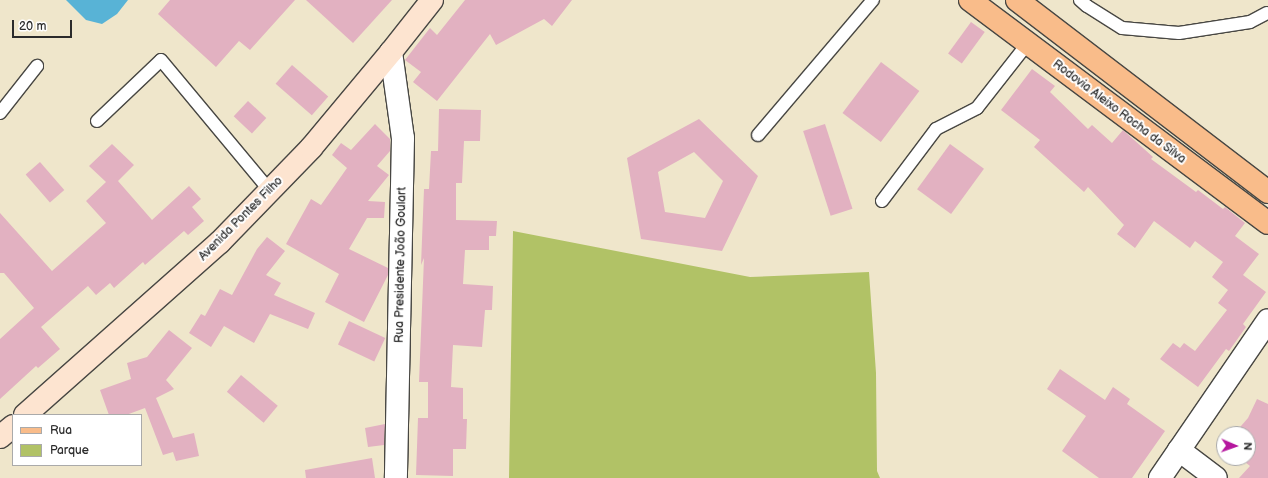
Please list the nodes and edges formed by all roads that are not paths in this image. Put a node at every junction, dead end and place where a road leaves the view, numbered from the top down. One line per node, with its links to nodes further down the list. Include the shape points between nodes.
1 (432, 0): 8 (street, Avenida Pontes Filho)
2 (873, 0): 12 (lane)
3 (970, 0): 7 (main road, Rodovia Aleixo Rocha da Silva)
4 (1017, 0): 14 (main road)
5 (1080, 0): 6 (lane, via 1122,28 1179,33 1250,22)
6 (1267, 13)
7 (1028, 44): 15 (lane, via 977,108 936,129); 16 (main road, Rodovia Aleixo Rocha da Silva)
8 (391, 52): 13 (street, Avenida Pontes Filho, via 311,148); 22 (street, Rua Presidente João Goulart, via 404,138)
9 (37, 66): 10 (lane)
10 (0, 113)
11 (97, 121): 13 (lane, via 161,60)
12 (758, 135)
13 (270, 191): 18 (street, Avenida Pontes Filho, via 220,242)
14 (1268, 192)
15 (882, 201)
16 (1268, 223)
17 (1268, 320): 21 (street)
18 (26, 414)
19 (12, 427): 20 (street)
20 (0, 438)
21 (1180, 450): 23 (street); 24 (street)
22 (396, 478)
23 (1160, 478)
24 (1216, 478)

